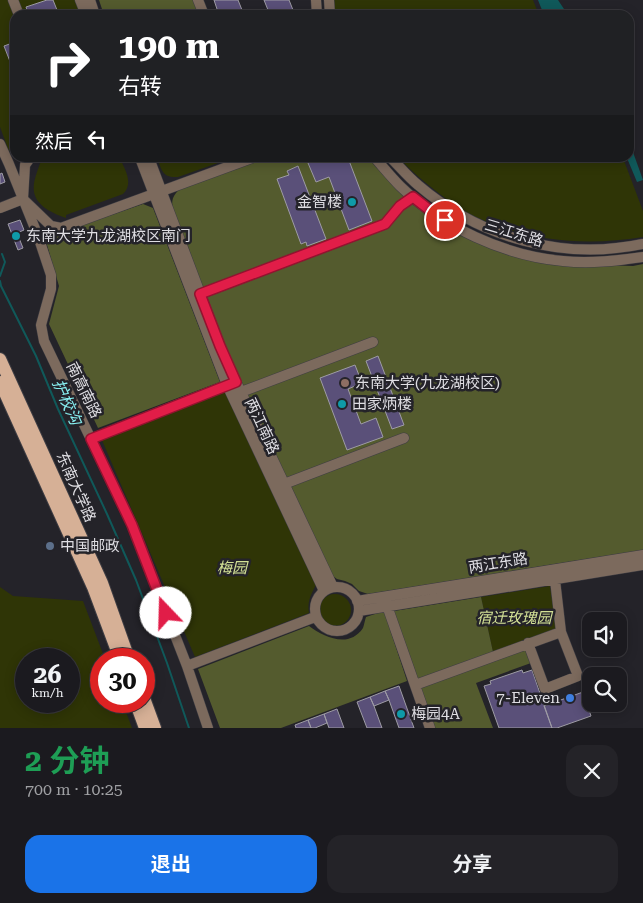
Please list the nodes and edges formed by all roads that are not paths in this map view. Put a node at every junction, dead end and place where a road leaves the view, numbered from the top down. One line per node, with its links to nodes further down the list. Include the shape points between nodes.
1 (0, 144): 10 (street, 南高南路)
2 (27, 162): 10 (street)
3 (142, 162): 8 (street, 两江南路)
4 (150, 162): 8 (street, 两江南路)
5 (241, 162): 8 (street)
6 (379, 162): 9 (street, 三江东路)
7 (395, 162): 12 (street, 三江东路, via 417,185)
8 (158, 193): 10 (street, via 61,228 51,226); 20 (street, 两江南路)
9 (413, 197): 13 (street, 三江东路); 20 (street, via 400,206 385,224)
10 (23, 199): 11 (street); 27 (street, 南高南路, via 51,275 51,289 41,325 44,341)
11 (0, 208)
12 (459, 214): 13 (street); 14 (street, 三江东路)
13 (454, 225): 16 (street, 三江东路, via 476,238)
14 (506, 236): 16 (street); 17 (street, 三江东路, via 534,244)
15 (643, 244): 17 (street, 三江东路, via 622,249)
16 (502, 247): 19 (street, 三江东路, via 519,254)
17 (586, 250): 19 (street)
18 (643, 257): 19 (street, 三江东路)
19 (587, 262)
20 (197, 297): 24 (street, 两江南路); 24 (street, 两江南路, via 220,346)
21 (373, 342): 25 (street)
22 (0, 359): 41 (main road, 东南大学路, via 102,583)
23 (0, 382): 40 (main road, 东南大学路, via 93,587)
24 (231, 383): 25 (street); 27 (street); 28 (street, 两江南路)
25 (241, 392): 28 (street)
26 (404, 438): 29 (street)
27 (91, 439): 42 (street, 南高南路, via 132,525)
28 (264, 451): 29 (street); 30 (street, 两江南路)
29 (284, 484): 30 (street)
30 (299, 526): 34 (street)
31 (643, 555): 35 (street, 两江东路)
32 (643, 566): 33 (street, 两江东路)
33 (555, 580): 35 (street, 两江东路); 38 (street)
34 (328, 589): 36 (street, via 345,588 352,592); 37 (street, via 315,602)
35 (385, 602): 36 (street, 两江东路); 43 (street)
36 (358, 606): 37 (street, via 352,626 339,632 325,628)
37 (315, 617): 42 (street)
38 (561, 632): 39 (street); 39 (street, via 578,676 545,689)
39 (528, 644): 43 (street)
40 (116, 648)
41 (125, 648)
42 (187, 666): 48 (street, 南高南路)
43 (415, 685): 49 (street)
44 (139, 713): 46 (main road)
45 (150, 713): 47 (main road)
46 (145, 728)
47 (155, 728)
48 (208, 728)
49 (430, 728)

